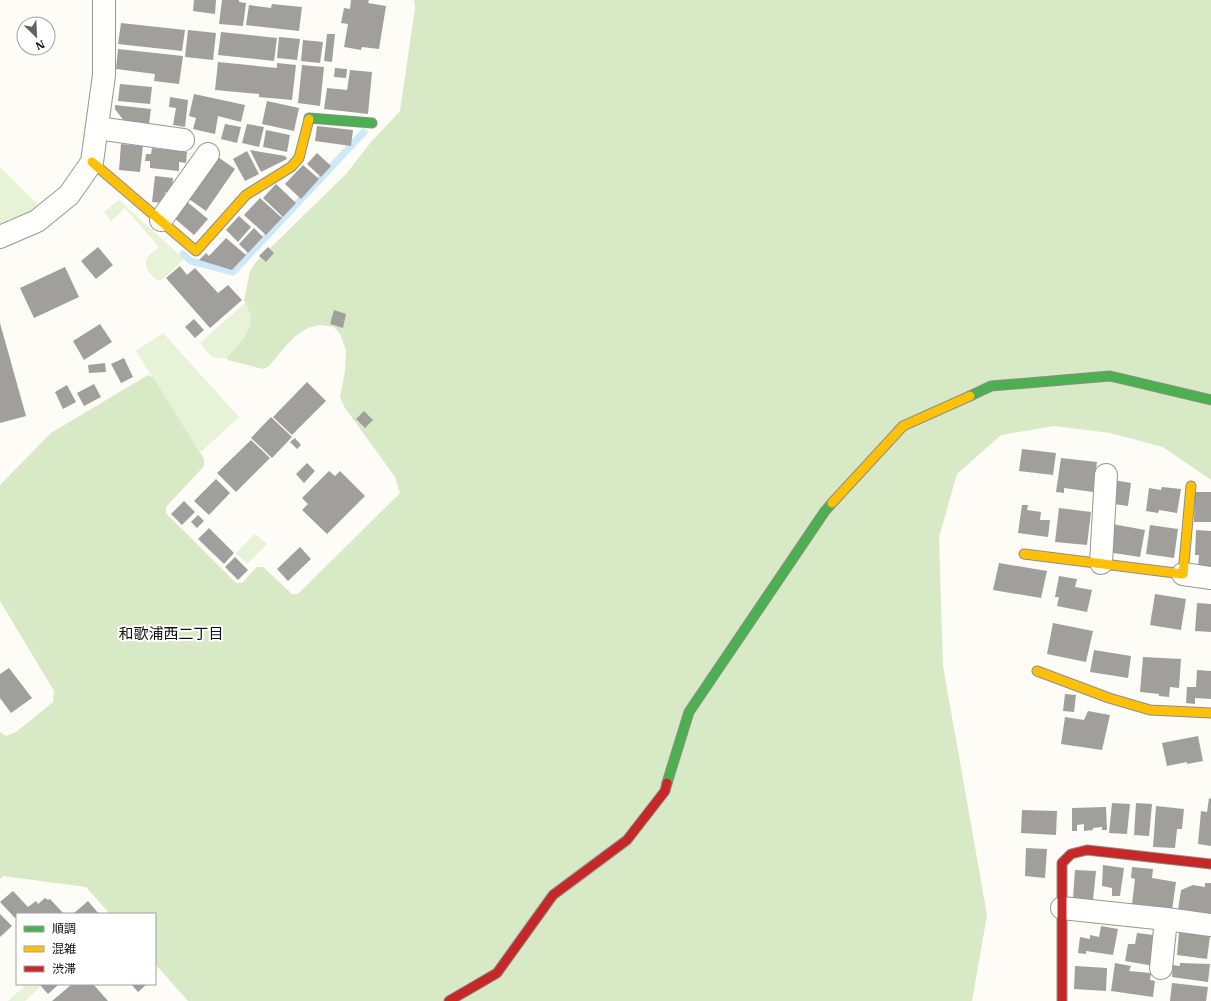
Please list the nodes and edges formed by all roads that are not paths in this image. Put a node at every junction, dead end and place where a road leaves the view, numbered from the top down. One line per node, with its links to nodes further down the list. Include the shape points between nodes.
1 (104, 0): 3 (street, via 104,75)
2 (372, 123): 7 (street, via 309,118 299,158 291,168 246,195 196,251)
3 (97, 128): 4 (street); 6 (street)
4 (183, 140)
5 (208, 154): 7 (street)
6 (92, 162): 7 (street); 8 (street, via 69,195 37,221)
7 (161, 220)
8 (0, 238)
9 (1211, 400): 23 (street, via 1110,376 991,386 903,426 824,511 689,712 666,792 627,840 553,895 497,973)
10 (1106, 475): 13 (street)
11 (1191, 486): 14 (street)
12 (1024, 554): 13 (street)
13 (1101, 563): 14 (street)
14 (1183, 574): 15 (street)
15 (1211, 578)
16 (1037, 671): 17 (street, via 1109,698 1150,710)
17 (1211, 713)
18 (1211, 864): 19 (street, via 1088,850 1071,854 1062,863)
19 (1062, 908): 20 (street); 24 (street)
20 (1166, 919): 21 (street); 22 (street)
21 (1211, 925)
22 (1161, 968)
23 (449, 1001)
24 (1062, 1001)

